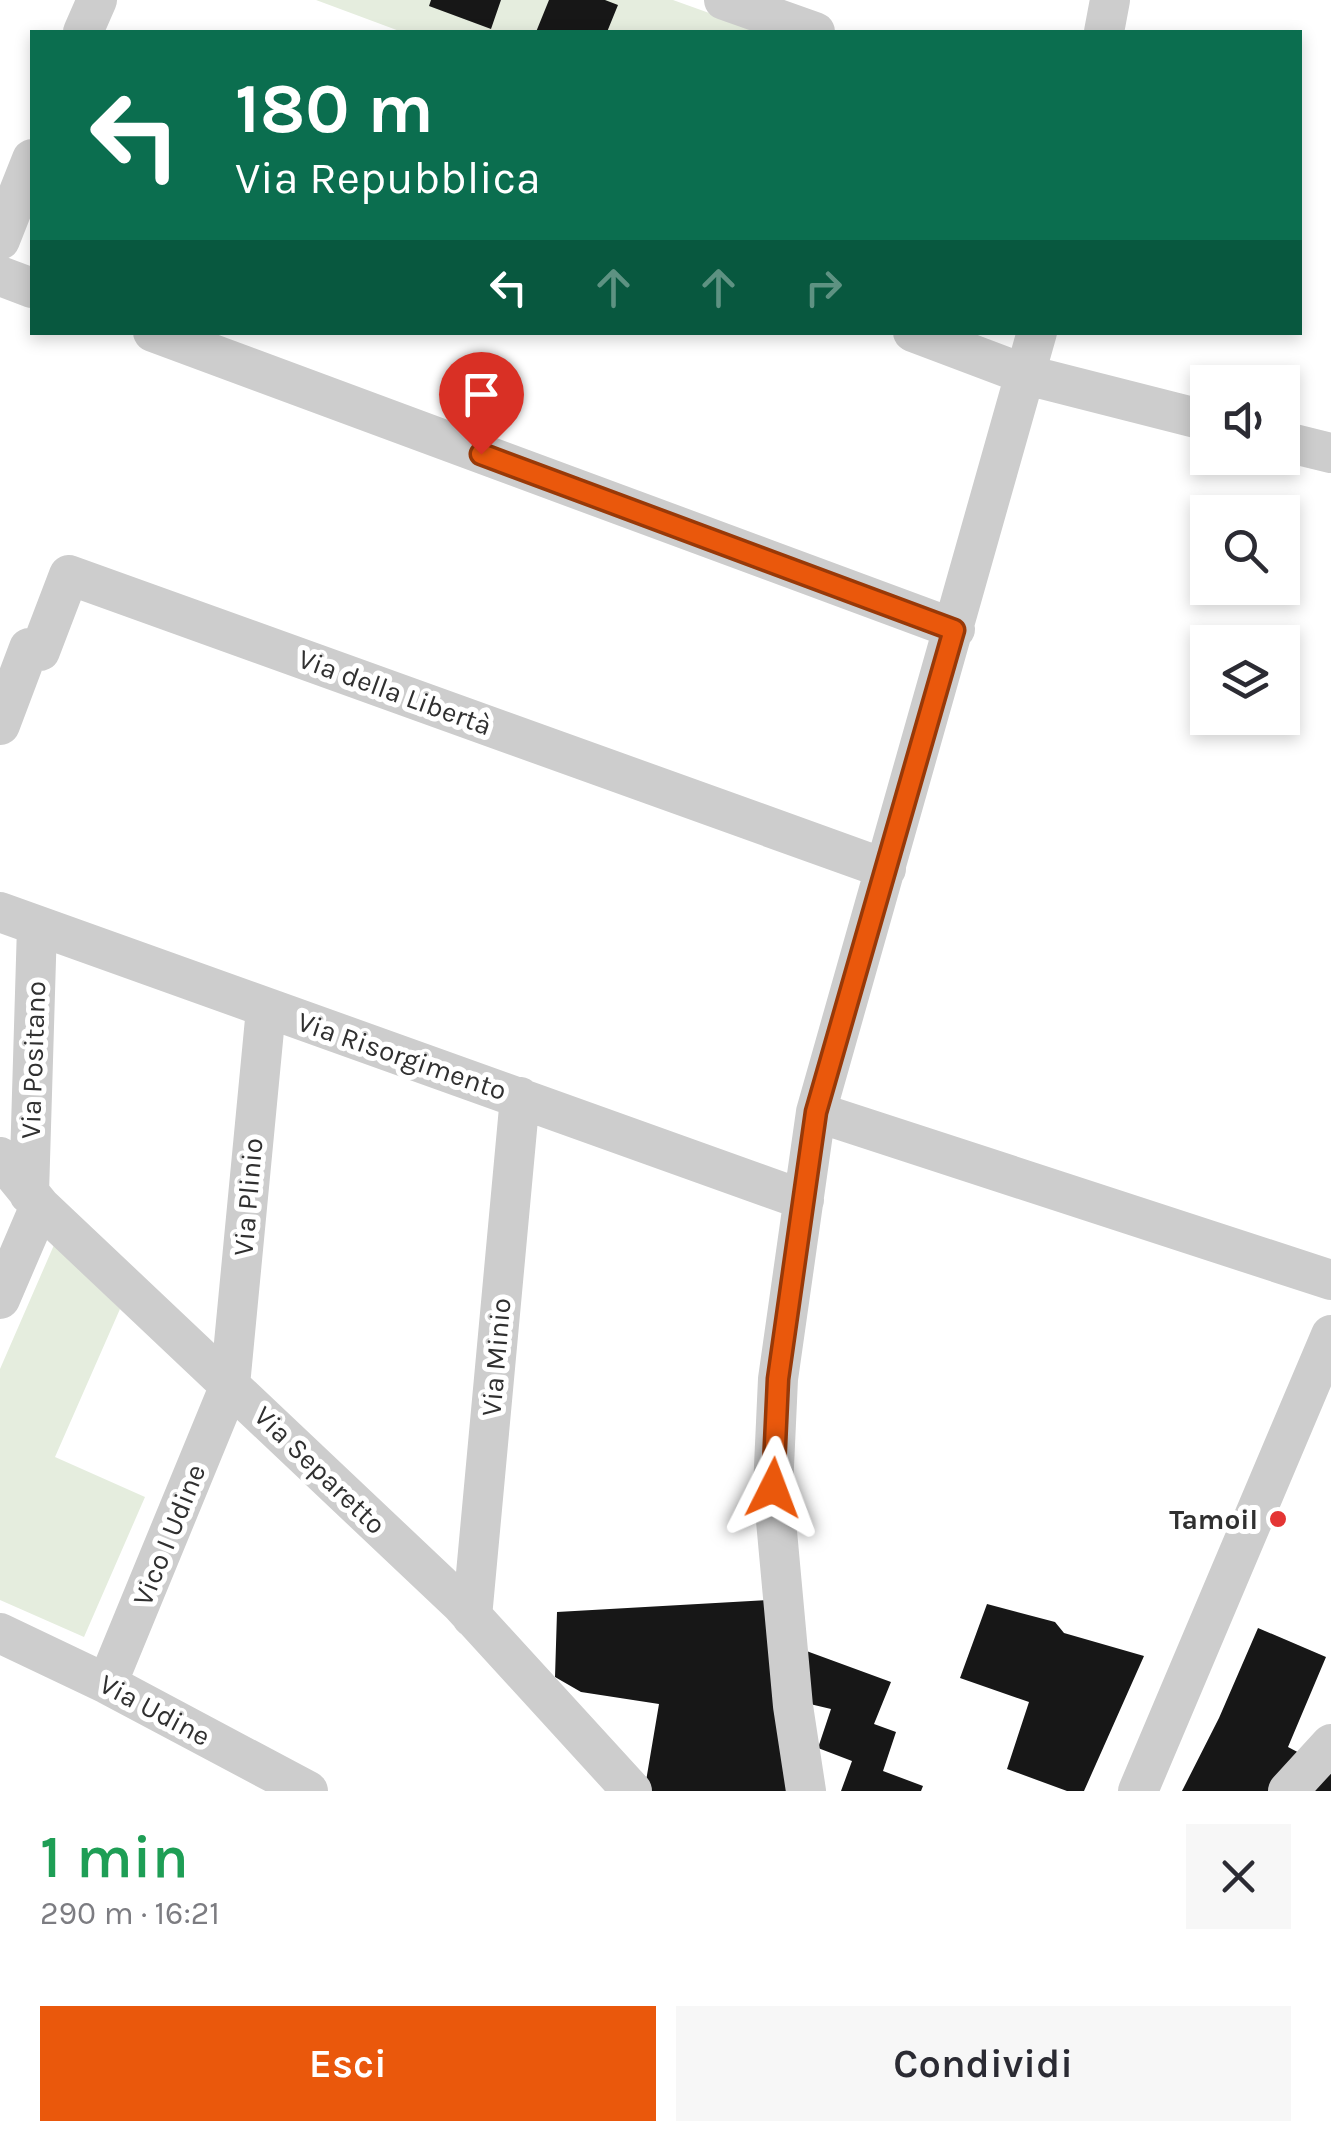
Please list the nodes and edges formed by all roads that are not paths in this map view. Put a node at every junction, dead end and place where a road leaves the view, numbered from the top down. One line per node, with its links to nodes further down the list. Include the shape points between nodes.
1 (724, 0): 3 (street)
2 (1110, 0): 4 (street)
3 (809, 30)
4 (1104, 30)
5 (30, 164): 6 (street)
6 (0, 240)
7 (0, 276): 8 (street)
8 (30, 287)
9 (162, 335): 16 (street)
10 (921, 335): 12 (street)
11 (1036, 335): 12 (street)
12 (1027, 375): 13 (street); 16 (street)
13 (1190, 417)
14 (1300, 446): 15 (street)
15 (1331, 454)
16 (954, 630): 18 (street)
17 (0, 725): 18 (street, Via della Libertà, via 29,648 40,651 69,575)
18 (886, 869): 22 (street)
19 (18, 919): 20 (street, Via Risorgimento); 24 (street, Via Positano)
20 (266, 1009): 21 (street, Via Risorgimento); 29 (street, Via Plinio)
21 (520, 1097): 25 (street, Via Risorgimento); 30 (street, Via Minio)
22 (816, 1112): 25 (street); 26 (street)
23 (0, 1158): 24 (street, Via Separetto)
24 (34, 1200): 27 (street); 29 (street, Via Separetto)
25 (804, 1200): 36 (street, via 778,1379 773,1488)
26 (1331, 1280)
27 (0, 1299)
28 (1331, 1334): 37 (street)
29 (230, 1385): 30 (street, Via Separetto); 32 (street, Vico I Udine)
30 (472, 1616): 35 (street, Via Separetto)
31 (0, 1633): 32 (street, Via Udine)
32 (107, 1684): 34 (street, Via Udine)
33 (1331, 1744): 38 (street)
34 (308, 1791)
35 (632, 1791)
36 (806, 1791)
37 (1138, 1791)
38 (1288, 1791)

